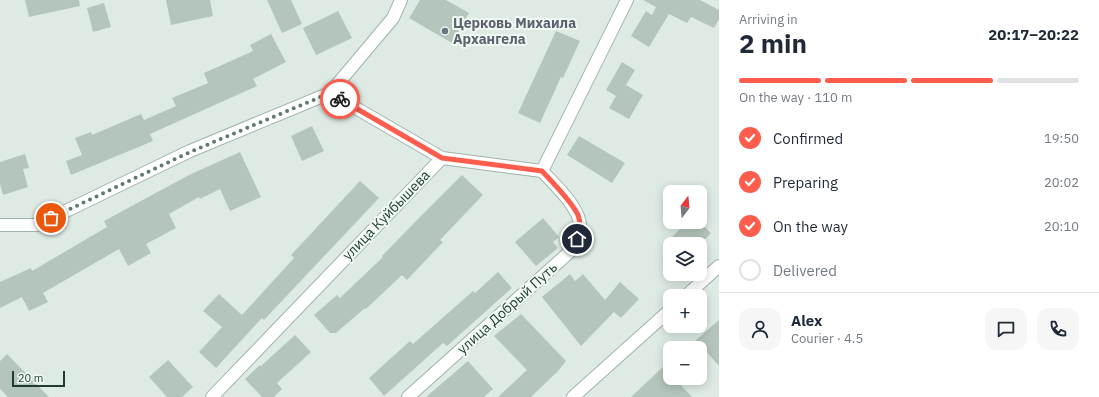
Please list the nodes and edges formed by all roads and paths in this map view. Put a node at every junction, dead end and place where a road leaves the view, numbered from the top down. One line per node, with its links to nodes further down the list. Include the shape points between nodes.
1 (401, 0): 3 (street, via 393,18)
2 (627, 0): 5 (street)
3 (330, 93): 4 (street); 6 (street, via 190,152 37,225)
4 (442, 158): 5 (street, улица Куйбышева); 10 (street, улица Куйбышева)
5 (542, 171): 11 (street, улица Добрый Путь, via 578,215 580,230 574,248)
6 (0, 223)
7 (719, 266): 8 (street)
8 (694, 289)
9 (663, 316): 12 (street)
10 (212, 397)
11 (408, 397)
12 (573, 397)

